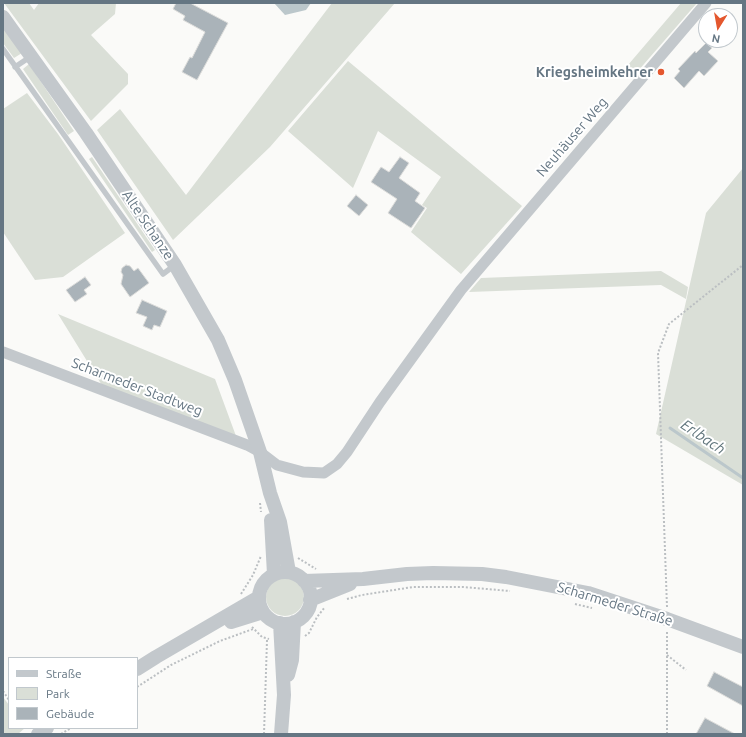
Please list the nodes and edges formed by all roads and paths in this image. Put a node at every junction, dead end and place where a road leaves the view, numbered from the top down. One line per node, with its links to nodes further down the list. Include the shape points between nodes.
1 (706, 3): 9 (street, Neuhäuser Weg, via 461,290 337,464 324,473 303,472 277,465)
2 (3, 17): 4 (street, Alte Schanze)
3 (3, 49): 5 (lane)
4 (31, 57): 5 (lane); 6 (street, Alte Schanze)
5 (15, 67): 6 (lane, via 163,274)
6 (176, 265): 9 (street, Alte Schanze, via 218,340)
7 (743, 265): 24 (path, via 669,324 658,353)
8 (3, 352): 9 (street, Scharmeder Stadtweg)
9 (260, 452): 10 (street, Alte Schanze)
10 (270, 493): 11 (street, Alte Schanze, via 280,522); 12 (street, Alte Schanze)
11 (289, 572): 12 (street); 14 (street)
12 (274, 574): 16 (street, via 265,581)
13 (364, 580): 14 (street, Scharmeder Straße); 17 (street, Scharmeder Straße); 24 (street, Scharmeder Straße, via 433,572 506,577 588,593)
14 (304, 581): 17 (street, via 309,590)
15 (515, 591): 18 (path, via 413,587)
16 (259, 597): 22 (street); 25 (street)
17 (310, 600): 23 (street, via 303,615)
18 (341, 600)
19 (328, 604): 26 (path)
20 (575, 604): 21 (path)
21 (594, 608)
22 (263, 612): 23 (street, via 268,617); 25 (street)
23 (287, 622): 33 (street, via 292,660 284,695)
24 (666, 625): 27 (street, Scharmeder Straße); 28 (path)
25 (205, 629): 29 (street)
26 (305, 637)
27 (743, 647)
28 (667, 655): 30 (path); 34 (path)
29 (138, 668)
30 (686, 670)
31 (138, 685): 32 (path, via 220,641 253,629 267,640)
32 (264, 734)
33 (281, 734)
34 (667, 734)

